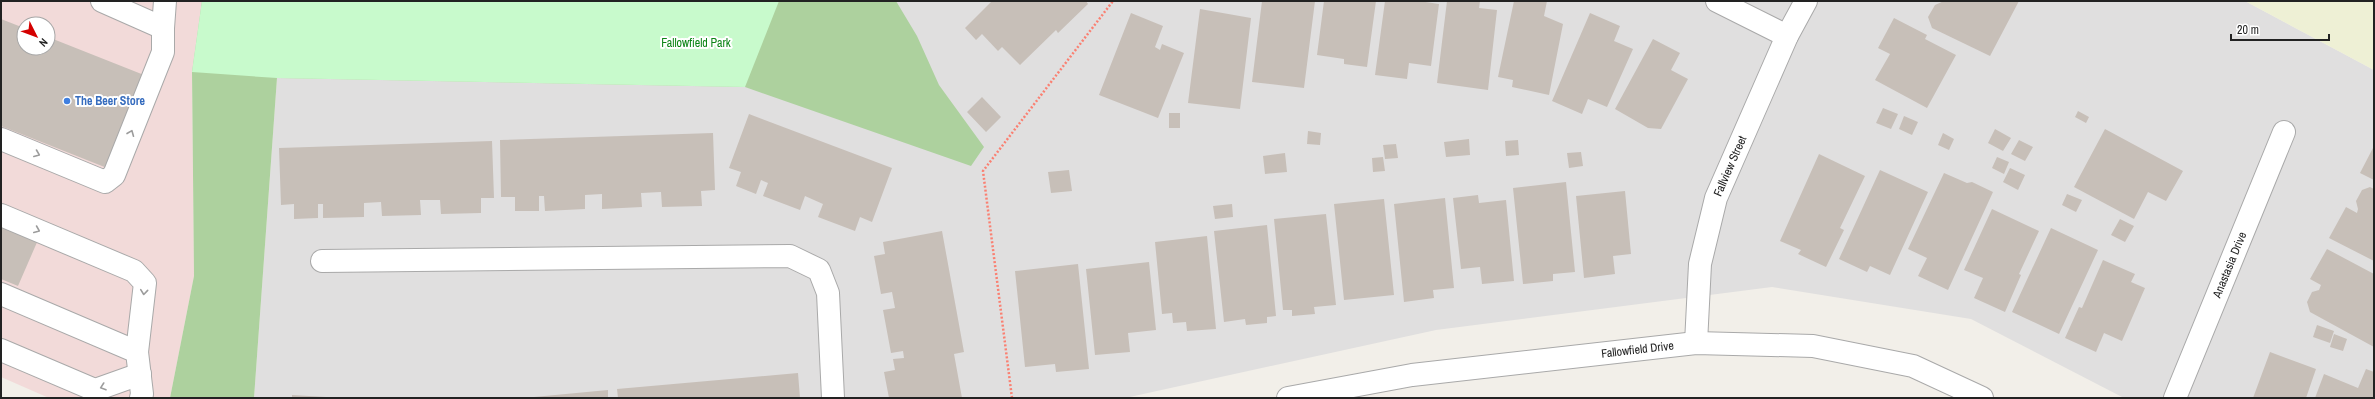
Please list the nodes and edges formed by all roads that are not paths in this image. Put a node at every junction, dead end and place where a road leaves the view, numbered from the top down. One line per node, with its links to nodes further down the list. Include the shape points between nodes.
1 (102, 1): 5 (street)
2 (165, 1): 5 (street)
3 (1717, 1): 6 (street)
4 (1806, 1): 6 (street, Fallview Street)
5 (164, 28): 8 (street, one-way to 5, via 105,182 114,175 163,52)
6 (1787, 36): 12 (street, Fallview Street, via 1716,198 1700,264)
7 (2284, 132): 20 (street, Anastasia Drive)
8 (1, 139)
9 (1, 215): 14 (street, one-way to 14, via 134,271 145,283)
10 (322, 261): 17 (street, via 790,256 819,270 828,293)
11 (1, 294): 14 (street)
12 (1696, 343): 18 (street, Fallowfield Drive, via 1412,375); 19 (street, Fallowfield Drive, via 1813,346 1913,366)
13 (1, 350): 15 (street, one-way to 13, via 95,390)
14 (137, 352): 15 (street)
15 (140, 374): 16 (street)
16 (141, 398)
17 (833, 398)
18 (1288, 398)
19 (1982, 398)
20 (2175, 398)

